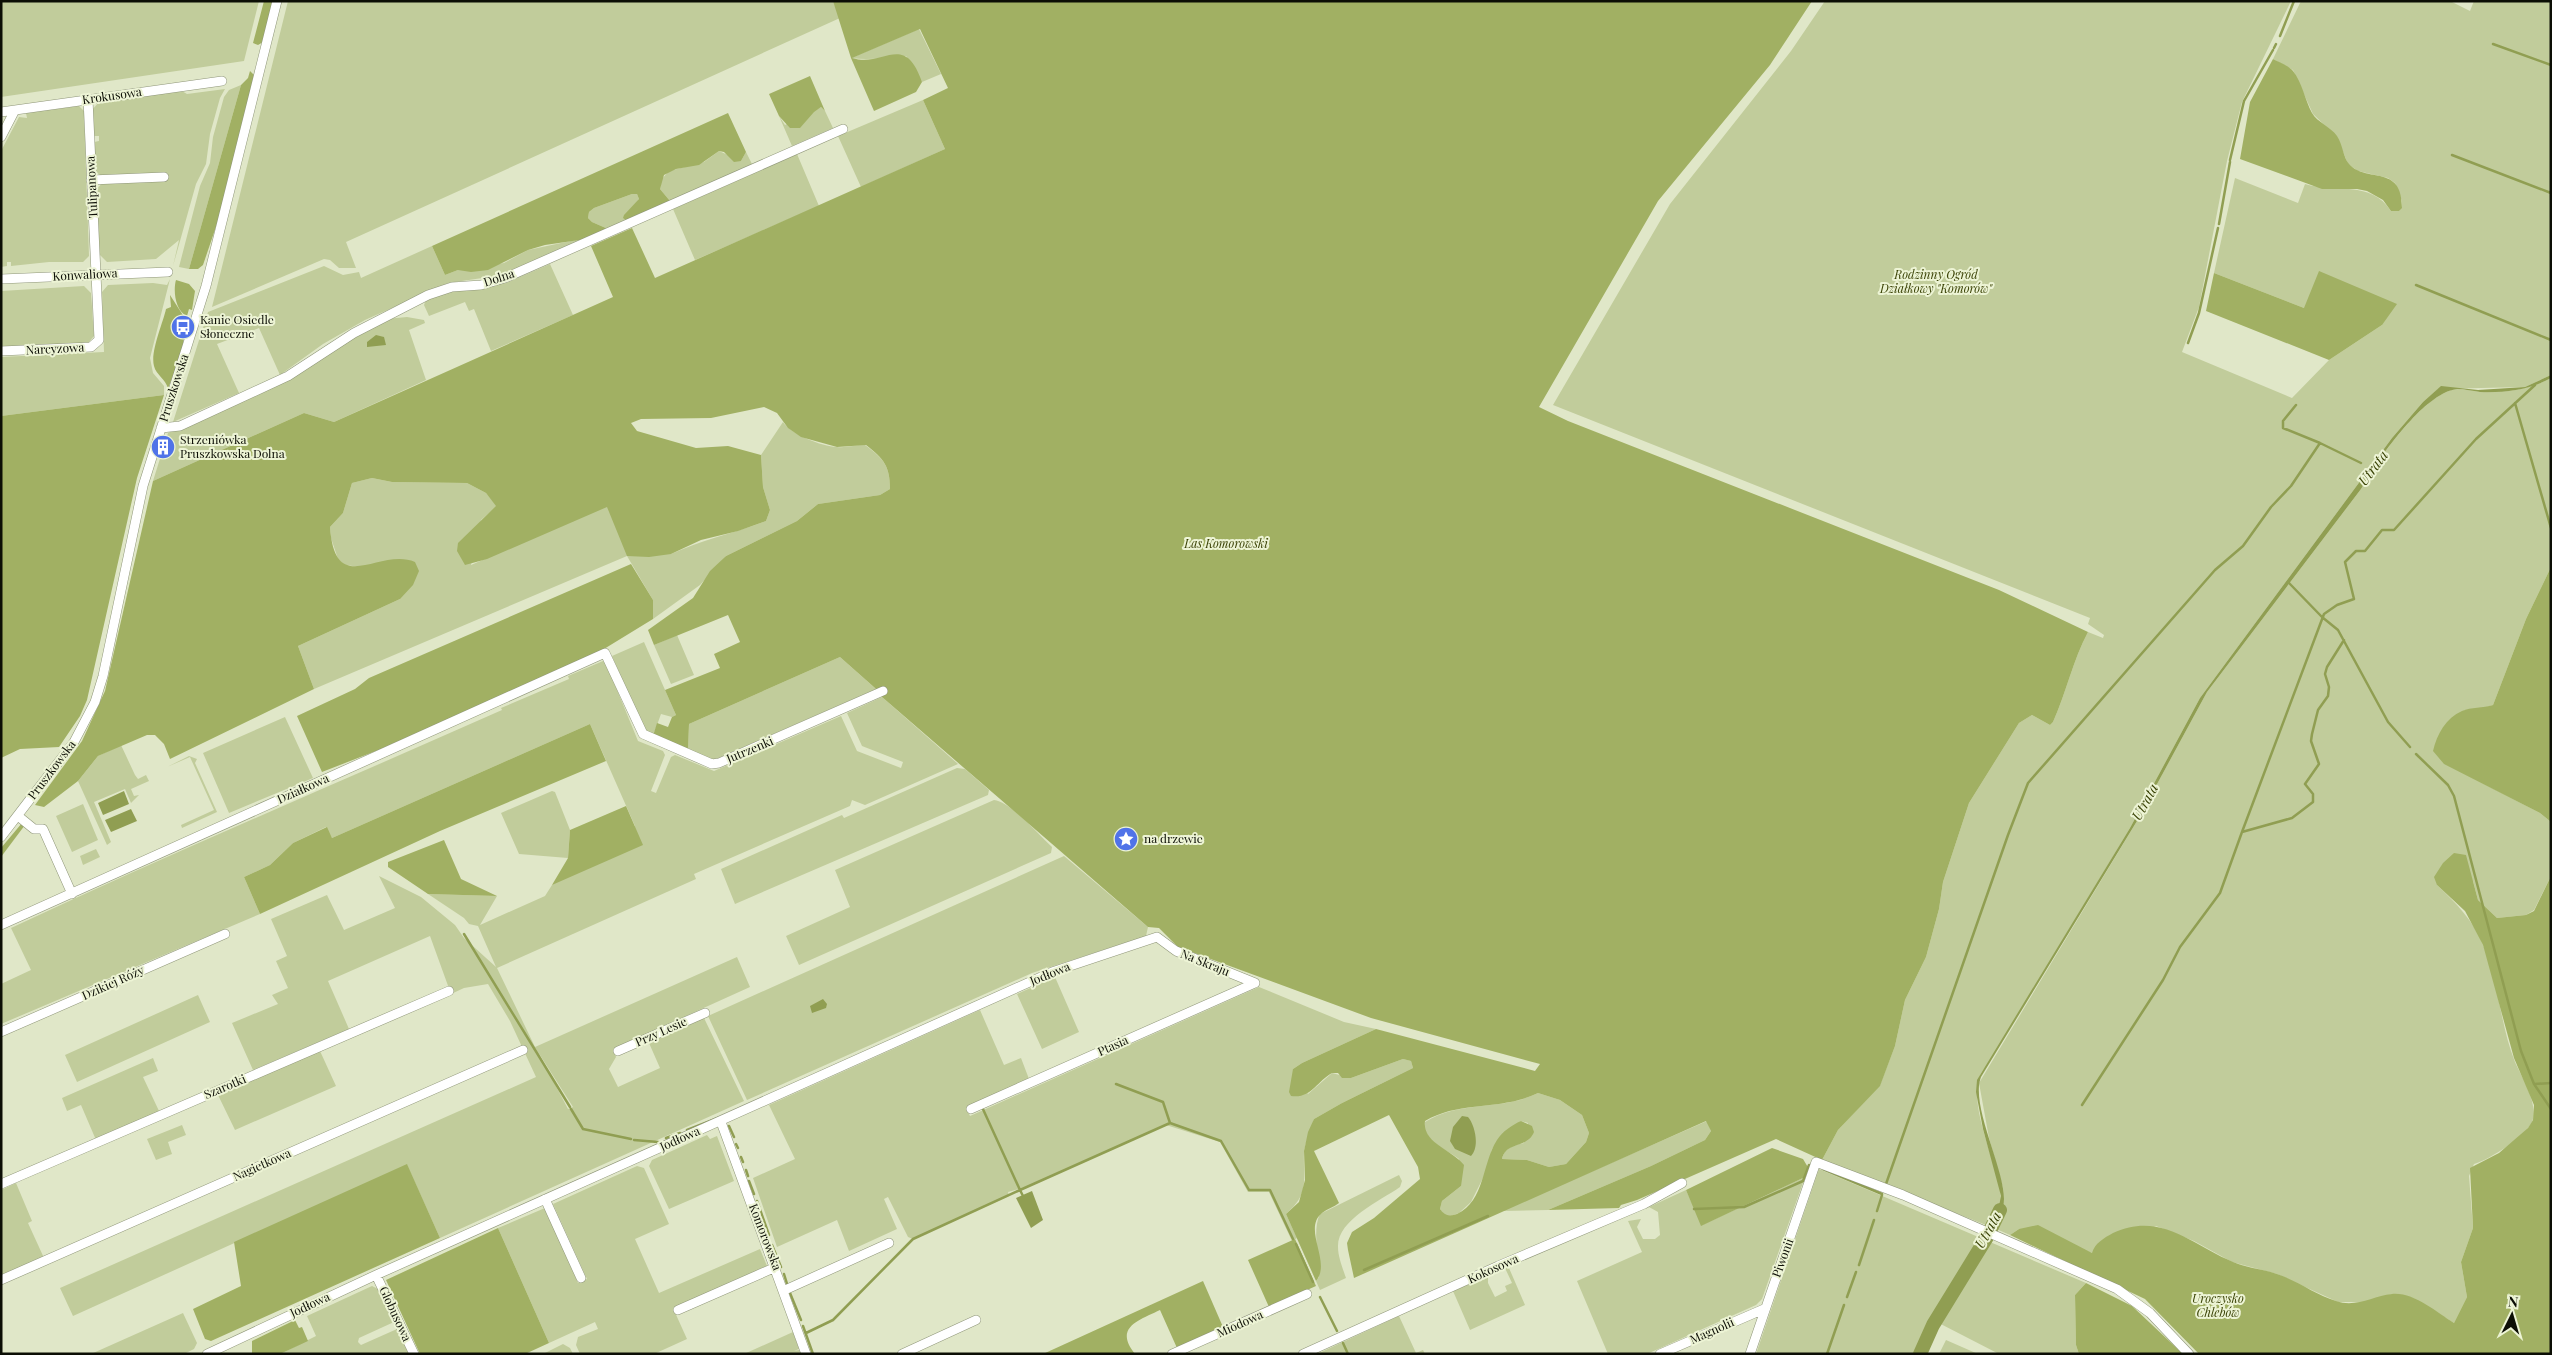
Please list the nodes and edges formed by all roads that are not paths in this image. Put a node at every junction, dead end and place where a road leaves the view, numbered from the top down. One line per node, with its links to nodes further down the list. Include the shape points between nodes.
1 (277, 1): 14 (street, Pruszkowska, via 206,286)
2 (222, 81): 3 (street, Krokusowa)
3 (88, 99): 4 (street, Krokusowa); 9 (street, Tulipanowa)
4 (15, 110): 5 (street, Krokusowa); 7 (street)
5 (1, 112)
6 (843, 129): 14 (street, Dolna, via 505,278 481,285 452,287 428,295 354,333 288,376 180,426)
7 (1, 137)
8 (164, 177): 9 (street)
9 (91, 180): 11 (street, Tulipanowa)
10 (168, 272): 11 (street, Konwaliowa)
11 (96, 274): 12 (street, Konwaliowa); 13 (street, Narcyzowa, via 99,338 95,345)
12 (1, 279)
13 (1, 351)
14 (161, 428): 17 (street, Pruszkowska, via 144,486 103,676 94,702 74,742)
15 (605, 653): 16 (street, Jutrzenki, via 643,734 715,764); 19 (street, Działkowa)
16 (884, 691)
17 (18, 816): 18 (street, Pruszkowska); 19 (street, via 34,829 43,829)
18 (1, 837)
19 (72, 894): 20 (street, Działkowa)
20 (1, 925)
21 (225, 934): 26 (street, Dzikiej Róży)
22 (1157, 937): 23 (street, Na Skraju, via 1176,952); 30 (street, Jodłowa, via 1052,972)
23 (1255, 983): 29 (street, Ptasia)
24 (449, 991): 32 (street, Szarotki)
25 (704, 1013): 28 (street, Przy Lesie)
26 (1, 1032)
27 (523, 1050): 38 (street, Nagietkowa)
28 (618, 1051)
29 (971, 1109)
30 (721, 1122): 33 (street, Jodłowa); 35 (street, Komorowska)
31 (1682, 1183): 49 (street, Kokosowa, via 1644,1204)
32 (1, 1184)
33 (545, 1199): 36 (street, Jodłowa); 37 (street)
34 (889, 1243): 39 (street)
35 (776, 1267): 39 (street, Komorowska); 42 (street)
36 (376, 1275): 44 (street, Jodłowa); 45 (street, Globusowa)
37 (581, 1278)
38 (1, 1280)
39 (785, 1290): 46 (street, Komorowska)
40 (1308, 1294): 48 (street, Miodowa)
41 (1764, 1309): 50 (street, Magnolii); 51 (street, Piwonii); 52 (street, Piwonii, via 1816,1162 1903,1195 2122,1292 2150,1312)
42 (678, 1310)
43 (976, 1320): 47 (street)
44 (207, 1354)
45 (414, 1354)
46 (806, 1354)
47 (902, 1354)
48 (1172, 1354)
49 (1303, 1354)
50 (1660, 1354)
51 (1750, 1354)
52 (2189, 1354)

